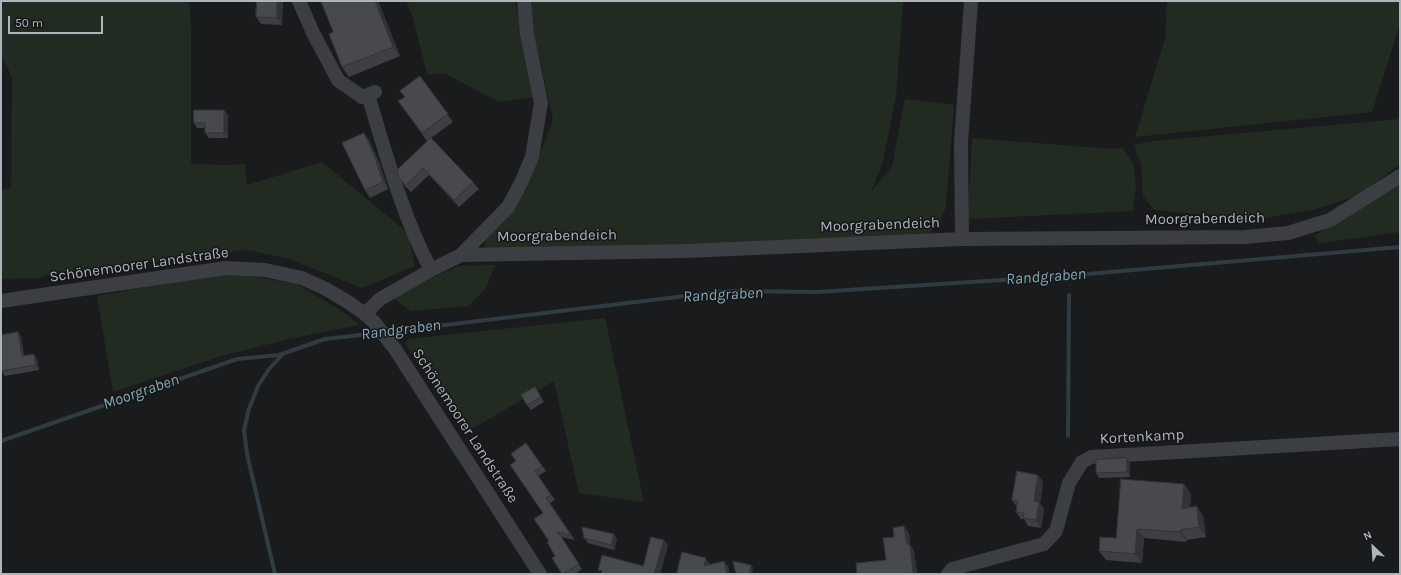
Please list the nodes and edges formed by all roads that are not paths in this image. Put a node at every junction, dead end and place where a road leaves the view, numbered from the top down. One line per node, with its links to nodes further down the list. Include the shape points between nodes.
1 (299, 1): 7 (street, via 338,80 362,97 372,94 394,180)
2 (524, 1): 6 (street, via 527,34 541,103 532,157 508,207)
3 (971, 1): 5 (street, via 961,142)
4 (1400, 176): 5 (street, Moorgrabendeich, via 1330,220 1288,233 1245,237)
5 (962, 239): 6 (street, Moorgrabendeich, via 686,251)
6 (461, 255): 7 (street, Moorgrabendeich)
7 (431, 270): 9 (street, Moorgrabendeich, via 380,299)
8 (1, 301): 9 (street, Schönemoorer Landstraße, via 226,268 265,270 302,278 326,289)
9 (369, 318): 11 (street, Schönemoorer Landstraße, via 395,349)
10 (1400, 439): 12 (street, Kortenkamp, via 1091,457 1082,462 1069,483 1056,531 1044,544 952,569)
11 (540, 574)
12 (948, 574)

